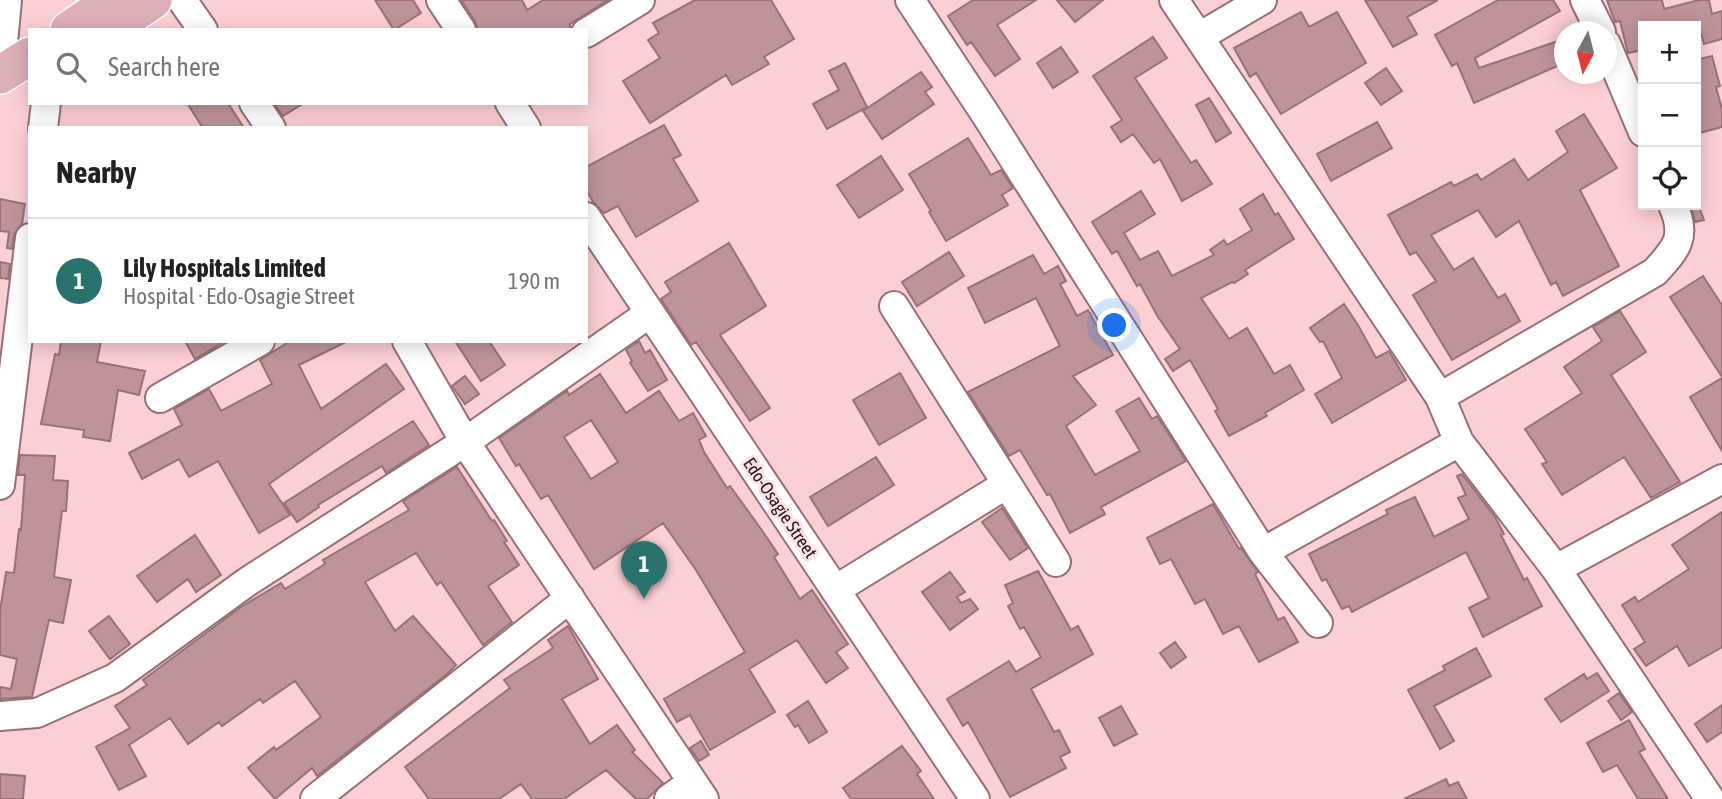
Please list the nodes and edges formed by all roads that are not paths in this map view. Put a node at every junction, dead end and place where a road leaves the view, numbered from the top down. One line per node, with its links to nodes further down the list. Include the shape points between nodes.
1 (6, 0): 20 (street)
2 (113, 0): 12 (main road)
3 (153, 0): 13 (main road)
4 (182, 0): 14 (street)
5 (441, 0): 15 (street)
6 (640, 0): 16 (street)
7 (910, 0): 44 (street)
8 (1174, 0): 17 (street)
9 (1262, 0): 17 (street)
10 (1585, 0): 11 (street)
11 (1596, 21)
12 (72, 28)
13 (111, 28)
14 (202, 28)
15 (460, 28)
16 (588, 32)
17 (1199, 37): 37 (street)
18 (28, 57): 20 (main road)
19 (1617, 70): 26 (street)
20 (0, 75)
21 (28, 81): 22 (main road)
22 (0, 99)
23 (46, 105): 27 (street)
24 (255, 105): 28 (street)
25 (511, 105): 29 (street)
26 (1638, 120)
27 (43, 126)
28 (270, 126)
29 (525, 126)
30 (1675, 210): 37 (street, via 1681,222 1679,237 1671,255 1655,272)
31 (588, 220): 34 (street, Edo-Osagie Street)
32 (28, 255): 43 (street)
33 (894, 306): 42 (street)
34 (650, 313): 39 (street); 47 (street, Edo-Osagie Street)
35 (256, 343): 38 (street)
36 (408, 343): 39 (street)
37 (1440, 397): 40 (street)
38 (160, 398)
39 (466, 442): 48 (street); 50 (street, via 247,582 115,678 37,713)
40 (1459, 442): 44 (street); 46 (street)
41 (1722, 479): 46 (street)
42 (1007, 484): 45 (street); 47 (street)
43 (0, 485)
44 (1263, 552): 49 (street)
45 (1056, 562)
46 (1556, 569): 55 (street)
47 (835, 590): 54 (street, Edo-Osagie Street)
48 (570, 598): 51 (street); 52 (street)
49 (1318, 623)
50 (0, 716)
51 (698, 791): 53 (street)
52 (315, 799)
53 (670, 799)
54 (975, 799)
55 (1710, 799)

